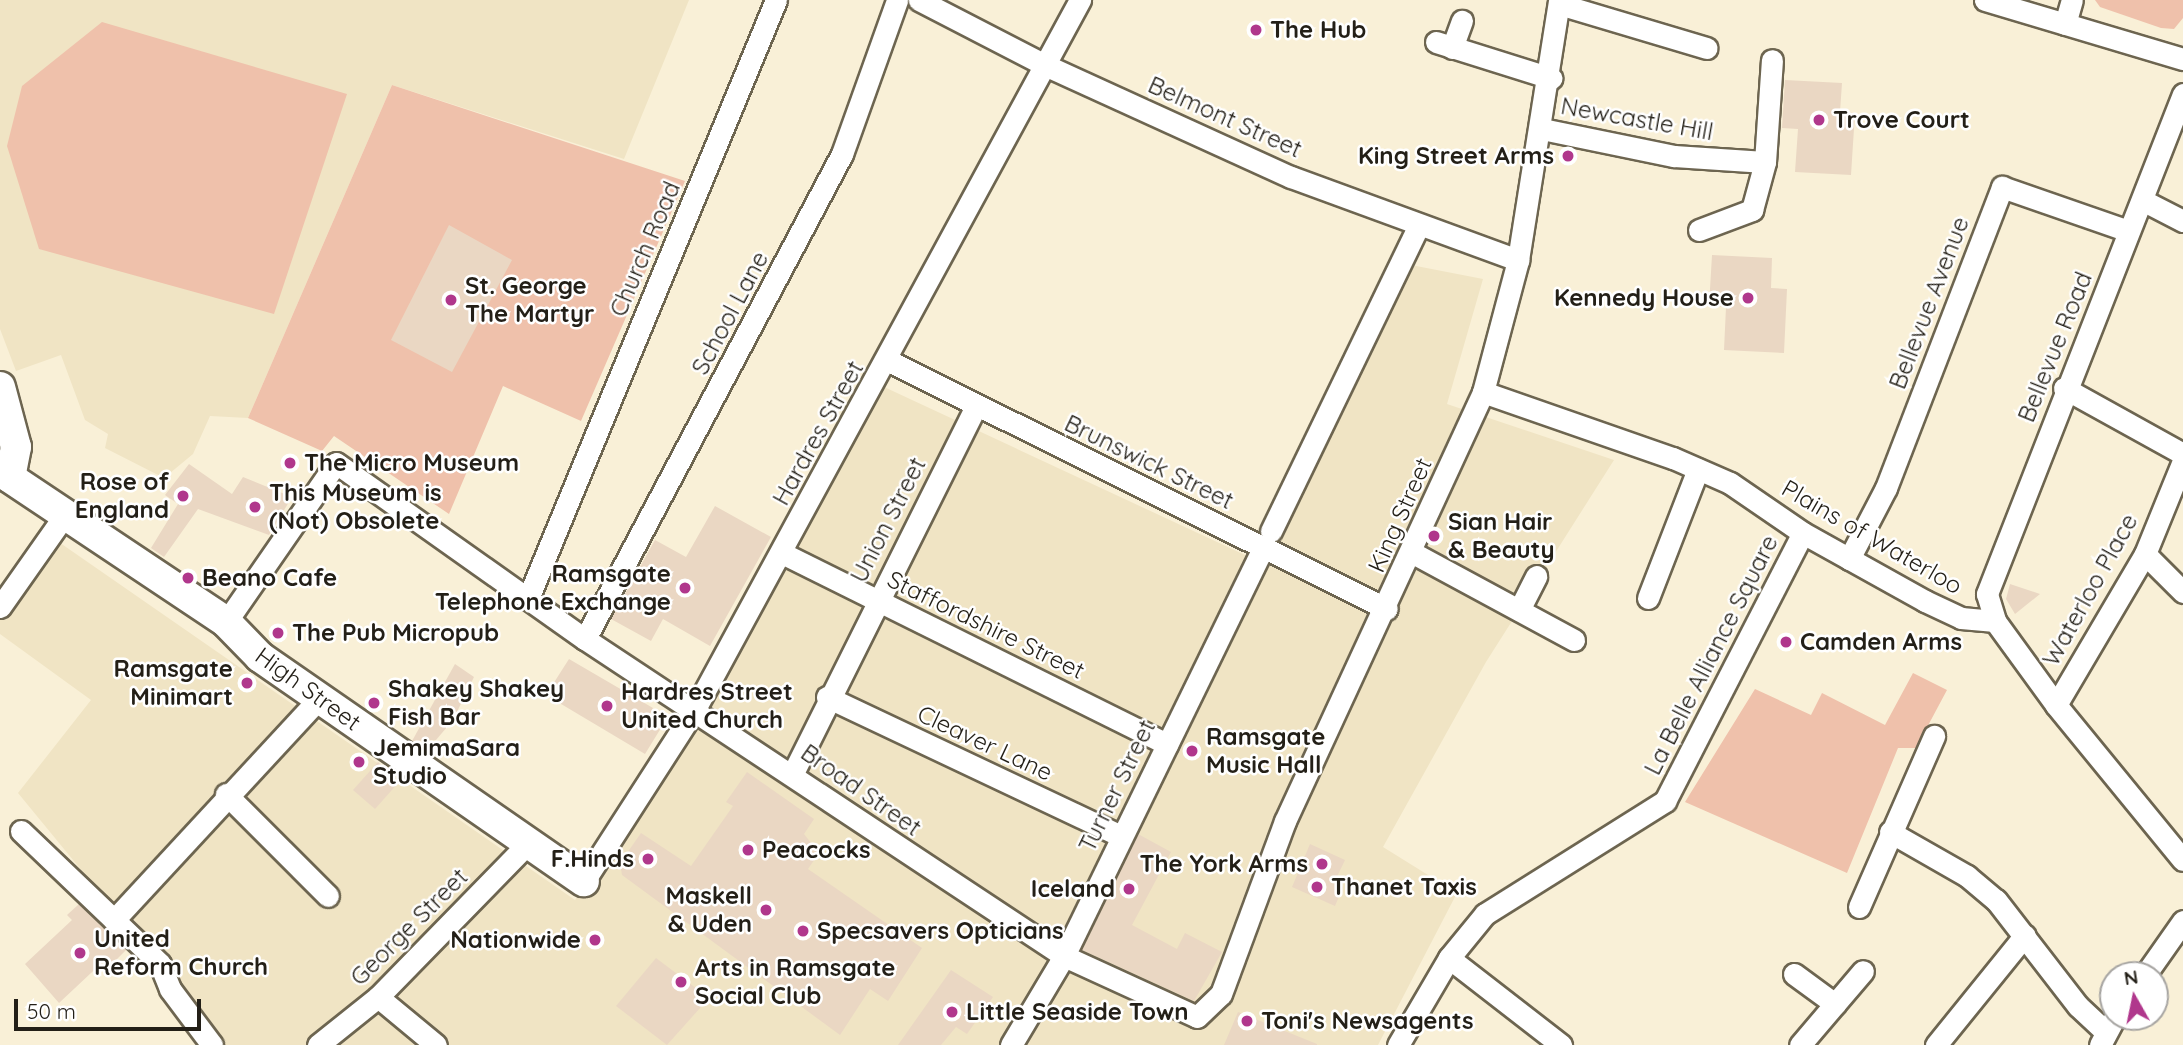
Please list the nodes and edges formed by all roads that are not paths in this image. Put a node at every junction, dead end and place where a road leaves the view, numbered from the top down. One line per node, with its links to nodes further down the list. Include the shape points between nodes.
1 (776, 0): 42 (street, Church Road)
2 (897, 0): 50 (street, School Lane, via 842,154)
3 (919, 0): 13 (street, Belmont Street)
4 (1080, 0): 13 (street, Hardres Street)
5 (1985, 0): 9 (street)
6 (2072, 0): 9 (street)
7 (1559, 2): 10 (street); 14 (street, King Street)
8 (1462, 21): 14 (street, via 1444,45)
9 (2065, 24): 11 (street)
10 (1707, 48)
11 (2183, 59)
12 (1772, 60): 17 (street)
13 (1047, 66): 20 (street, Belmont Street, via 1291,177); 24 (street, Hardres Street)
14 (1551, 78): 16 (street, King Street)
15 (2183, 94): 18 (street, Bellevue Road)
16 (1542, 129): 17 (street, Newcastle Hill, via 1674,156); 23 (street, King Street)
17 (1765, 162): 21 (street, via 1752,210)
18 (2144, 201): 19 (street); 22 (street, Bellevue Road)
19 (2183, 221)
20 (1418, 227): 23 (street, Belmont Street); 35 (street, Turner Street)
21 (1699, 230)
22 (2128, 231): 26 (street, Bellevue Road, via 2092,333); 39 (street, Bellevue Avenue, via 2002,187 1886,488)
23 (1518, 260): 27 (street, King Street)
24 (889, 361): 28 (street, Brunswick Street); 37 (street, Hardres Street)
25 (0, 387): 32 (street, via 16,447)
26 (2064, 388): 29 (street); 48 (street, Bellevue Road, via 1987,594)
27 (1483, 392): 31 (street, Plains of Waterloo, via 1593,426); 36 (street, King Street)
28 (976, 406): 35 (street, Brunswick Street); 44 (street, Union Street)
29 (2183, 454)
30 (2183, 461): 38 (street, Waterloo Place)
31 (1698, 469): 34 (street, Plains of Waterloo, via 1730,483); 43 (street)
32 (5, 474): 33 (street, High Street)
33 (66, 513): 45 (street); 49 (street, High Street)
34 (1803, 533): 39 (street, Plains of Waterloo); 72 (street, La Belle Alliance Square, via 1665,801 1485,914)
35 (1267, 539): 46 (street, Brunswick Street); 57 (street, Turner Street)
36 (1413, 552): 46 (street, King Street); 47 (street)
37 (782, 553): 44 (street, Staffordshire Street); 55 (street, Hardres Street)
38 (2145, 554): 41 (street); 54 (street, Waterloo Place)
39 (1849, 559): 48 (street, Plains of Waterloo, via 1961,618)
40 (1536, 576): 47 (street)
41 (2183, 592)
42 (529, 596): 49 (street, Broad Street, via 336,463); 50 (street, Broad Street)
43 (1648, 598)
44 (876, 600): 52 (street, Union Street); 57 (street, Staffordshire Street)
45 (0, 607)
46 (1387, 609): 78 (street, King Street, via 1368,636 1285,821 1221,994)
47 (1520, 610): 51 (street)
48 (1995, 621): 54 (street)
49 (226, 622): 53 (street, High Street, via 260,657)
50 (585, 639): 55 (street, Broad Street)
51 (1574, 640)
52 (827, 697): 58 (street, Union Street); 62 (street, Cleaver Lane)
53 (319, 699): 59 (street); 63 (street, High Street)
54 (2056, 705): 64 (street)
55 (695, 709): 58 (street, Broad Street); 65 (street, Hardres Street)
56 (1934, 736): 61 (street)
57 (1167, 744): 62 (street, Turner Street)
58 (793, 773): 71 (street, Broad Street)
59 (226, 794): 66 (street); 68 (street)
60 (22, 831): 68 (street)
61 (1890, 832): 67 (street); 70 (street, via 1967,876)
62 (1121, 835): 71 (street, Turner Street)
63 (531, 840): 65 (street, High Street); 76 (street, George Street)
64 (2183, 860)
65 (584, 881)
66 (328, 896)
67 (1859, 907)
68 (114, 920): 80 (street, via 160,964 170,989)
69 (2183, 921): 73 (street)
70 (2025, 935): 79 (street, via 2078,1006); 87 (street)
71 (1064, 956): 78 (street, Broad Street); 83 (street, Turner Street)
72 (1449, 958): 84 (street); 85 (street)
73 (2155, 961)
74 (1863, 971): 77 (street)
75 (1794, 974): 77 (street)
76 (378, 997): 81 (street, George Street); 82 (street)
77 (1835, 1004): 86 (street)
78 (1197, 1017)
79 (2099, 1024)
80 (212, 1045)
81 (318, 1045)
82 (436, 1045)
83 (1011, 1045)
84 (1398, 1045)
85 (1561, 1045)
86 (1800, 1045)
87 (1936, 1045)

